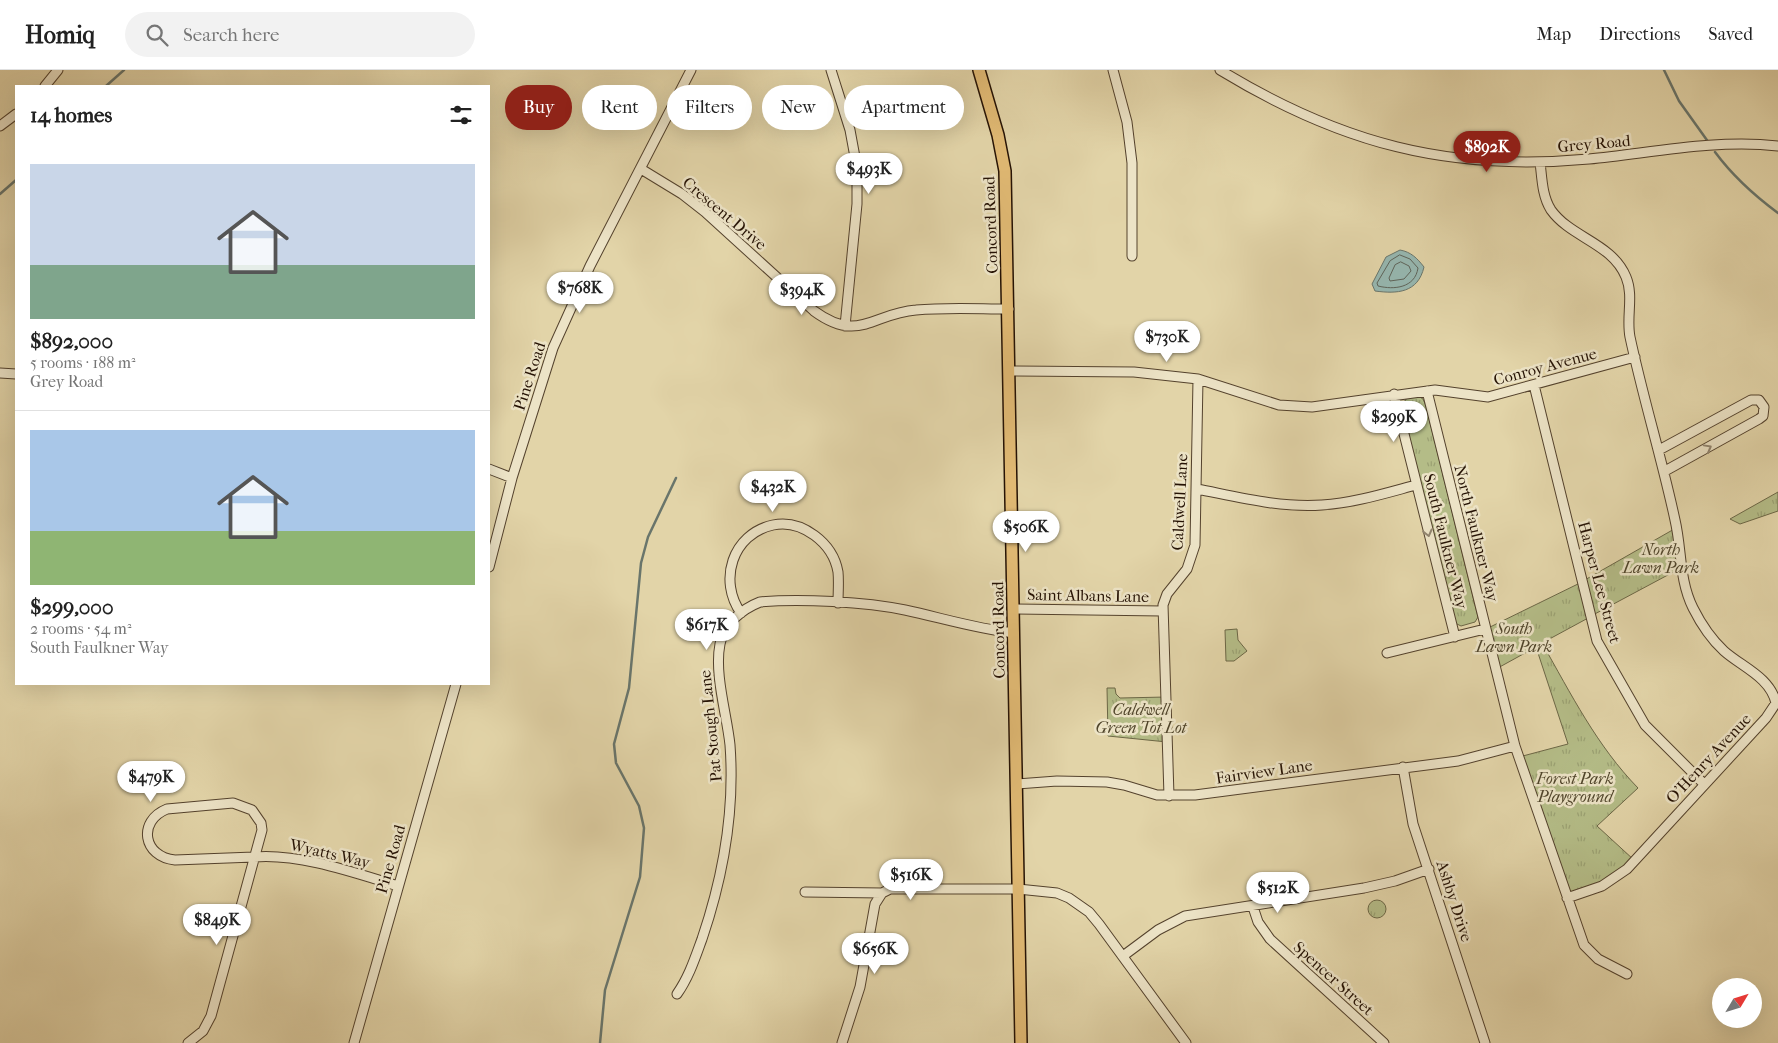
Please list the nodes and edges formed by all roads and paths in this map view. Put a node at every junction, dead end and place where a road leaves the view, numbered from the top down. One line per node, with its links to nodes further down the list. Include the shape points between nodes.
1 (58, 70): 7 (street)
2 (692, 70): 12 (street, Pine Road)
3 (831, 70): 15 (street, via 858,168)
4 (979, 70): 14 (main road, Concord Road, via 1005,171)
5 (1112, 70): 13 (street, via 1127,122 1132,163)
6 (1220, 70): 11 (street, Grey Road, via 1292,110 1377,143 1435,156)
7 (46, 85)
8 (15, 115): 9 (street)
9 (0, 126)
10 (1778, 146): 11 (street, Grey Road, via 1730,144)
11 (1540, 162): 16 (street, O'Henry Avenue, via 1545,196 1552,210 1606,252 1623,271 1629,288 1629,335)
12 (641, 169): 15 (street, Crescent Drive, via 705,212 814,311); 27 (street, Pine Road, via 556,340)
13 (1132, 256)
14 (1009, 309): 15 (street, Crescent Drive, via 916,310 866,326); 17 (main road, Concord Road)
15 (844, 326)
16 (1635, 357): 21 (street, Conroy Avenue); 24 (street, O'Henry Avenue)
17 (1010, 371): 20 (street, Conroy Avenue, via 1134,372); 32 (main road, Concord Road)
18 (0, 373): 19 (street)
19 (15, 374)
20 (1198, 379): 23 (street, Conroy Avenue, via 1289,407 1312,407); 29 (street, Caldwell Lane)
21 (1534, 385): 22 (street, Conroy Avenue, via 1488,397); 43 (street, Harper Lee Street, via 1597,641 1645,725)
22 (1427, 391): 23 (street, Conroy Avenue); 35 (street, North Faulkner Way)
23 (1394, 394): 28 (street, South Faulkner Way)
24 (1659, 450): 26 (street, O'Henry Avenue); 26 (street, one-way to 24, via 1759,419 1763,416 1764,407 1759,400 1751,400)
25 (490, 469): 27 (street)
26 (1665, 471): 43 (street, O'Henry Avenue, via 1679,536 1682,577 1693,608 1714,642 1759,677 1776,703)
27 (512, 478): 30 (street, Pine Road)
28 (1416, 485): 29 (street, via 1341,503 1308,506); 37 (street, South Faulkner Way, one-way to 37)
29 (1197, 489): 33 (street, Caldwell Lane, via 1194,553 1187,569 1164,597)
30 (490, 563)
31 (838, 603): 34 (street, Pat Stough Lane, via 769,601); 34 (street, via 838,571 824,543 805,530 788,525 772,526 747,539 733,559 728,578); 36 (street, Pat Stough Lane, via 905,610)
32 (1014, 609): 33 (street, Saint Albans Lane); 36 (main road, Concord Road)
33 (1162, 611): 44 (street, Caldwell Lane)
34 (741, 612): 55 (street, Pat Stough Lane, via 726,629 719,651 732,777 724,858 705,930)
35 (1485, 629): 37 (street); 40 (street, North Faulkner Way)
36 (1014, 633): 42 (main road, Concord Road)
37 (1455, 637): 38 (street)
38 (1387, 653)
39 (456, 685): 47 (street, Pine Road)
40 (1515, 746): 41 (street, Fairview Lane, via 1458,761); 51 (street, North Faulkner Way)
41 (1403, 767): 44 (street, Fairview Lane); 46 (street, Ashby Drive, via 1409,808)
42 (1017, 784): 44 (street, Fairview Lane, via 1107,782); 48 (main road, Concord Road)
43 (1704, 784): 51 (street, O'Henry Avenue, via 1619,875 1602,886)
44 (1169, 796)
45 (254, 857): 45 (street, Wyatts Way, via 261,823 244,805 233,803 166,809 149,824 148,842 158,856 165,859); 47 (street, Wyatts Way, via 306,861); 56 (street, via 211,1016 203,1031)
46 (1429, 869): 52 (street, via 1364,888); 62 (street, Ashby Drive)
47 (398, 886): 57 (street, Pine Road)
48 (1018, 889): 50 (street, via 890,889); 53 (street, via 1057,893 1081,905 1100,924); 59 (main road, Concord Road)
49 (805, 892): 50 (street)
50 (882, 893): 58 (street, via 875,904 860,987)
51 (1566, 898): 54 (street, North Faulkner Way, via 1588,951)
52 (1252, 906): 53 (street, via 1185,916 1158,930); 61 (street, Spencer Street, via 1258,922 1270,938)
53 (1123, 956): 60 (street)
54 (1627, 974)
55 (677, 994)
56 (188, 1043)
57 (354, 1043)
58 (842, 1043)
59 (1021, 1043)
60 (1186, 1043)
61 (1384, 1043)
62 (1485, 1043)

